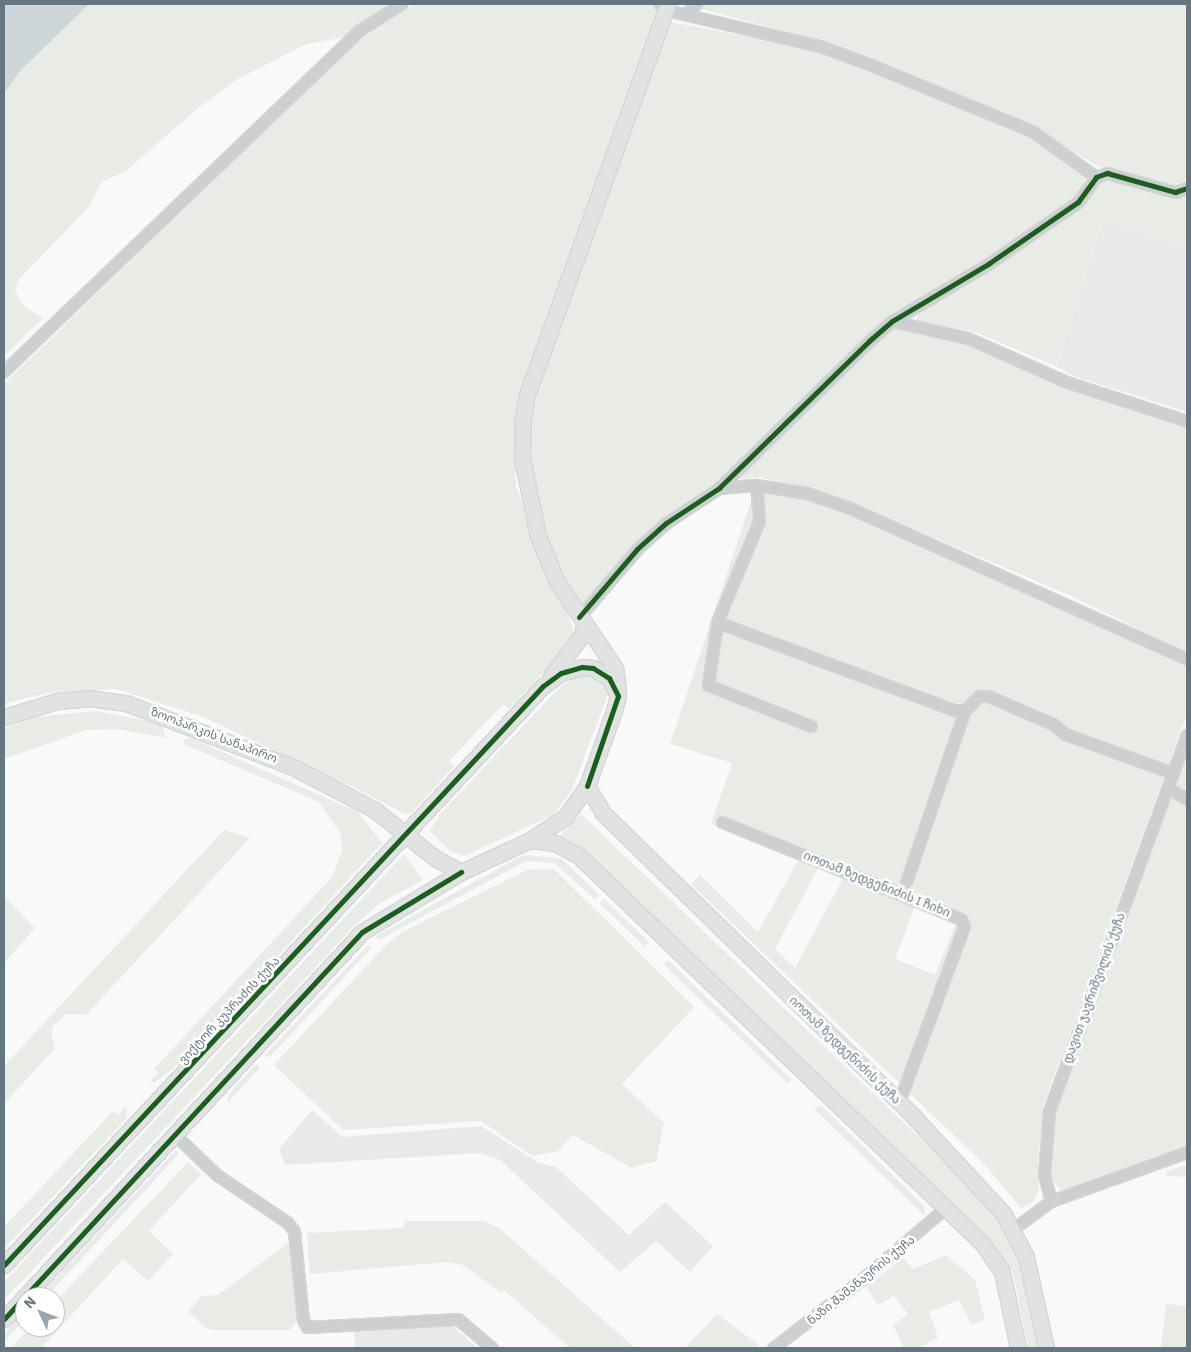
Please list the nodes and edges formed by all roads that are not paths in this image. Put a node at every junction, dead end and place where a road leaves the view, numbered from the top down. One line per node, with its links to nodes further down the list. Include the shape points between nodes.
1 (401, 4): 8 (street, via 360,30)
2 (696, 4): 4 (street)
3 (664, 6): 4 (street); 12 (main road, via 533,379 523,419 522,458 538,536 557,582)
4 (685, 14): 5 (street, via 820,46 871,66 1032,131)
5 (1096, 177): 6 (street, via 1107,173 1175,192); 7 (street, via 1078,202 988,264)
6 (1187, 188)
7 (892, 321): 9 (street, via 968,338 1067,382); 11 (street)
8 (4, 371)
9 (1187, 421)
10 (756, 486): 11 (street); 13 (street, via 759,521); 14 (street, via 807,493 850,508)
11 (719, 488): 12 (street, via 666,523 637,549)
12 (581, 621): 15 (main road, via 577,643); 16 (main road, via 615,668)
13 (717, 622): 17 (street, via 954,710); 19 (street, via 708,685)
14 (1187, 659)
15 (543, 686): 16 (main road, ვიქტორ კუპრაძის ქუჩა, via 561,673 582,667 593,668 609,678); 26 (main road, ვიქტორ კუპრაძის ქუჩა)
16 (618, 696): 22 (main road)
17 (965, 710): 21 (street, via 979,696 988,696 1053,724 1065,734); 29 (street)
18 (4, 717): 26 (main road, ზოოპარკის სანაპირო, via 57,701 89,698 126,702 295,768 358,800)
19 (811, 726)
20 (1187, 734): 21 (street, დავით ჯავრიშვილის ქუჩა)
21 (1173, 773): 23 (street, დავით ჯავრიშვილის ქუჩა)
22 (587, 786): 27 (main road, via 566,817); 30 (main road, იოთამ ზედგენიძის ქუჩა, via 594,802 609,820)
23 (1168, 788): 24 (street); 33 (street, დავით ჯავრიშვილის ქუჩა, via 1049,1111 1044,1175)
24 (1187, 799)
25 (722, 822): 30 (street, იოთამ ზედგენიძის I ჩიხი, via 961,919 964,926)
26 (407, 834): 28 (main road, ზოოპარკის სანაპირო, via 435,858); 36 (main road, ვიქტორ კუპრაძის ქუჩა)
27 (530, 840): 28 (main road); 34 (main road, via 555,843 580,857)
28 (461, 872): 31 (main road, via 362,932)
29 (906, 882)
30 (899, 1102): 35 (main road, იოთამ ზედგენიძის ქუჩა, via 979,1184)
31 (174, 1134): 37 (main road); 38 (street, via 217,1176 287,1222 294,1231 303,1320 307,1327 458,1320)
32 (1187, 1152): 33 (street)
33 (1051, 1201): 35 (street)
34 (945, 1208): 39 (street, ნაზი შამანაურის ქუჩა, via 832,1304); 40 (main road, via 998,1262 1007,1289)
35 (1013, 1229): 41 (main road, იოთამ ზედგენიძის ქუჩა, via 1028,1264)
36 (4, 1265)
37 (4, 1319)
38 (492, 1348)
39 (773, 1348)
40 (1018, 1348)
41 (1046, 1348)

